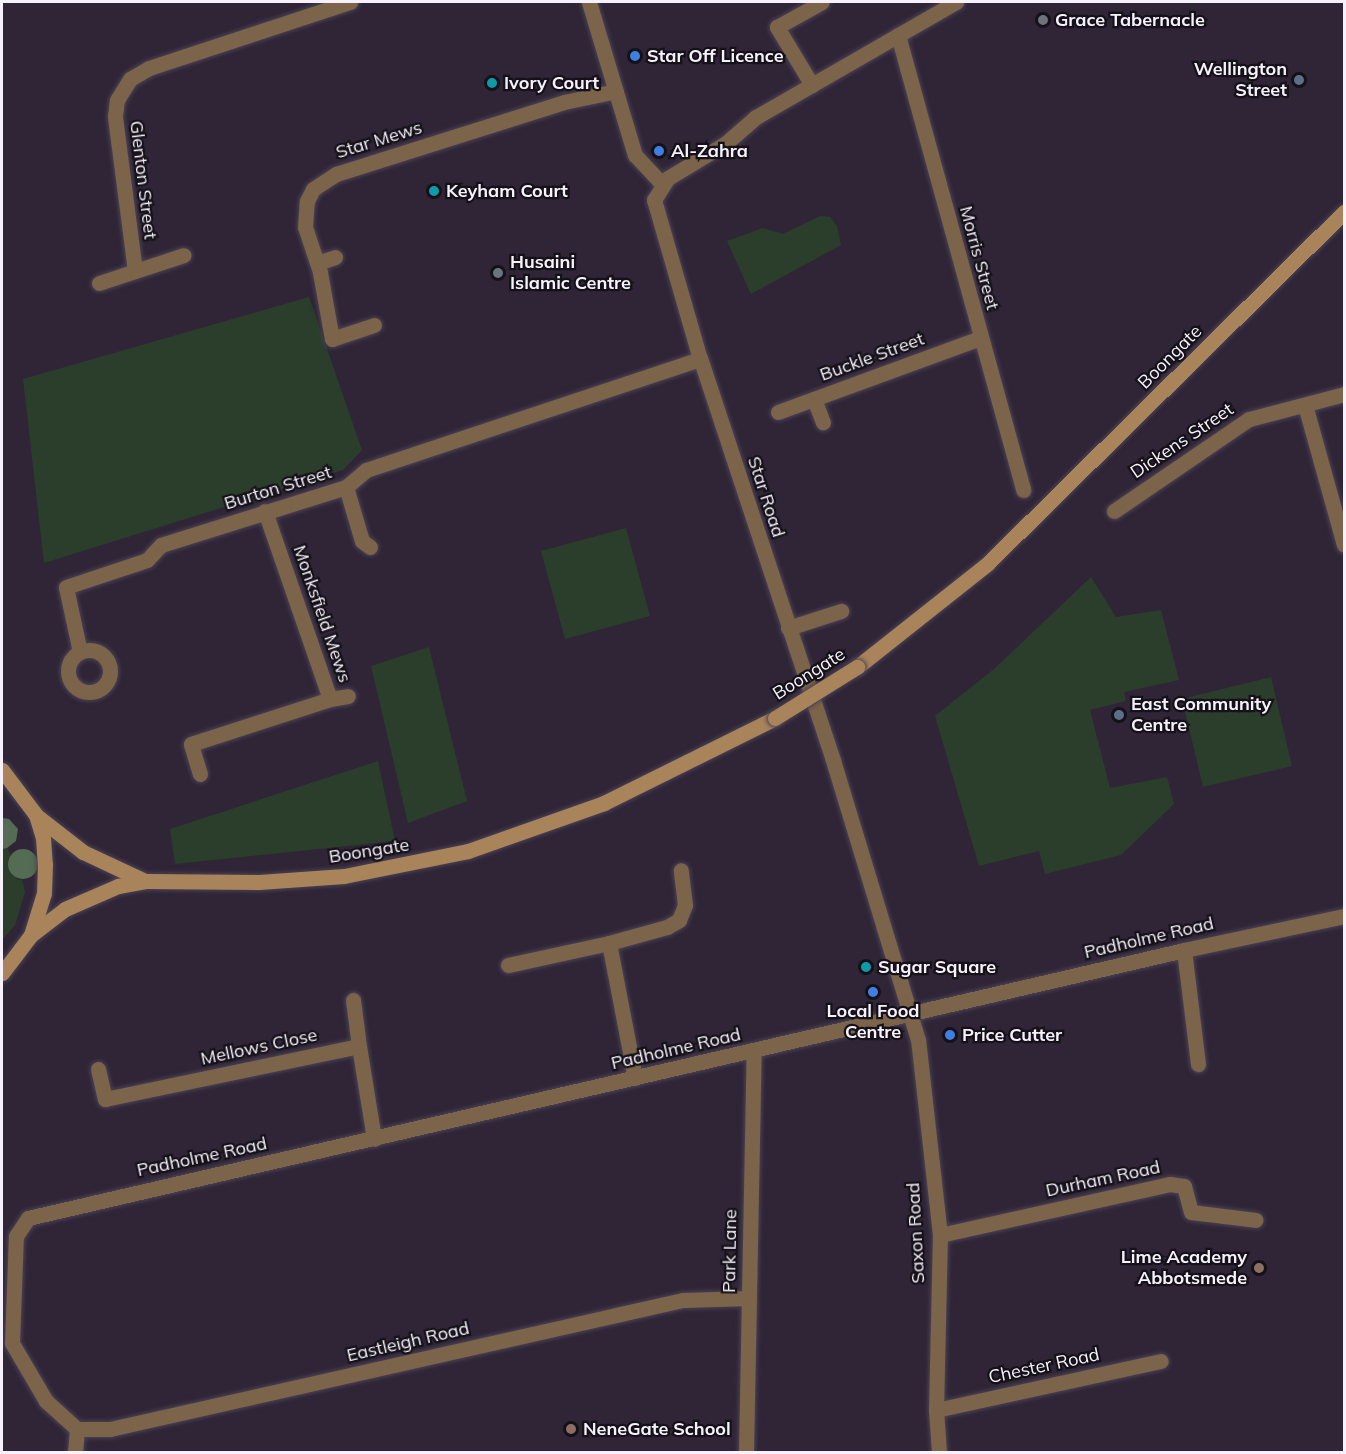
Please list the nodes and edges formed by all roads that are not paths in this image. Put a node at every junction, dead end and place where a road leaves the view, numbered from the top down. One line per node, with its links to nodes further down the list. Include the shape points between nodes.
1 (350, 2): 13 (street, Glenton Street, via 158,64 130,79 117,100 115,116)
2 (589, 2): 7 (street)
3 (822, 2): 6 (street, via 777,27)
4 (956, 2): 5 (street)
5 (898, 35): 6 (street); 16 (street, Morris Street)
6 (812, 85): 8 (street, via 756,117 726,143)
7 (616, 91): 8 (street, via 635,155); 12 (street, Star Mews, via 564,102 324,179 313,189 305,215)
8 (662, 184): 17 (street, Star Road, via 656,191 654,211)
9 (1344, 212): 38 (street, Boongate, bridge, via 988,563 905,633 775,718 604,803 468,851 344,876 197,883)
10 (184, 255): 13 (street, Glenton Street)
11 (335, 257): 12 (street)
12 (317, 263): 15 (street, Star Mews, via 332,339)
13 (135, 271): 14 (street, Glenton Street)
14 (99, 283)
15 (374, 325)
16 (980, 338): 19 (street, Buckle Street); 24 (street, Morris Street)
17 (700, 359): 23 (street, Burton Street, via 366,470); 30 (street, Star Road)
18 (1344, 394): 20 (street, Dickens Street)
19 (814, 399): 21 (street, Buckle Street); 22 (street)
20 (1305, 405): 26 (street, Dickens Street, via 1249,419); 27 (street)
21 (778, 412)
22 (823, 422)
23 (346, 487): 25 (street, Burton Street); 28 (street, via 362,541)
24 (1023, 490)
25 (265, 511): 31 (street, Burton Street, via 162,545 147,560 66,587); 33 (street, Monksfield Mews)
26 (1114, 511)
27 (1344, 545)
28 (370, 547)
29 (841, 611): 30 (street)
30 (788, 628): 46 (street, Star Road)
31 (80, 652)
32 (348, 696): 33 (street)
33 (330, 699): 35 (street, Monksfield Mews, via 191,744)
34 (2, 770): 36 (street)
35 (200, 774)
36 (36, 815): 38 (street, Boongate, via 82,852); 40 (street, via 44,838 44,893)
37 (681, 870): 41 (street, via 685,905 679,920)
38 (146, 881): 40 (street, Boongate, via 91,896)
39 (1344, 916): 42 (street, Padholme Road)
40 (31, 935): 44 (street)
41 (609, 943): 43 (street); 51 (street)
42 (1184, 950): 46 (street, Padholme Road); 49 (street)
43 (508, 964)
44 (2, 973)
45 (353, 1000): 47 (street)
46 (912, 1014): 48 (street, Padholme Road); 54 (street, Saxon Road)
47 (358, 1046): 50 (street, Mellows Close, via 105,1099); 52 (street)
48 (754, 1051): 51 (street, Padholme Road); 55 (street, Park Lane)
49 (1198, 1064)
50 (98, 1069)
51 (635, 1078): 52 (street, Padholme Road)
52 (374, 1139): 58 (street, Padholme Road, via 41,1213 20,1226 16,1236 12,1343 45,1401)
53 (1256, 1220): 54 (street, Durham Road, via 1191,1212 1184,1186 1170,1184)
54 (940, 1235): 57 (street, Saxon Road)
55 (749, 1298): 58 (street, Eastleigh Road, via 683,1300 110,1429); 60 (street, Park Lane)
56 (1161, 1361): 57 (street, Chester Road)
57 (936, 1410): 61 (street, Saxon Road)
58 (77, 1429): 59 (street)
59 (75, 1452)
60 (746, 1452)
61 (939, 1452)

